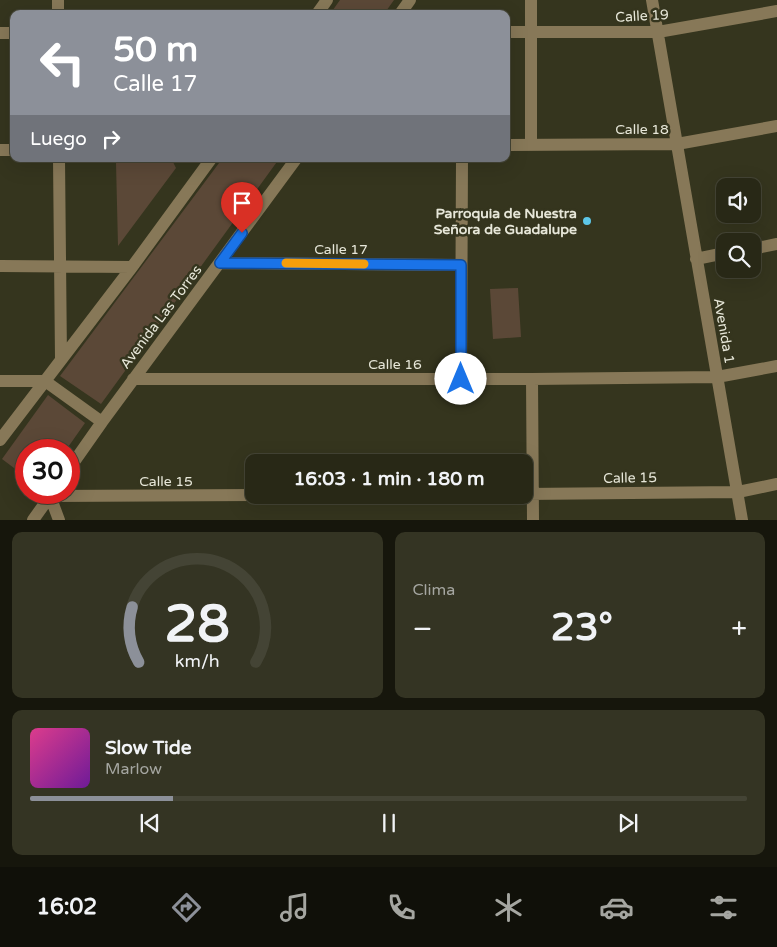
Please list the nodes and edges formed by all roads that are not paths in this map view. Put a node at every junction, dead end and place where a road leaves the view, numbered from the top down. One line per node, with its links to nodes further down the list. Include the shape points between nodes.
1 (531, 0): 5 (street)
2 (652, 0): 6 (street, Avenida 1)
3 (777, 11): 6 (street, Calle 19)
4 (510, 32): 5 (street, Calle 19)
5 (531, 32): 6 (street, Calle 19); 10 (street)
6 (658, 32): 8 (street, Avenida 1)
7 (777, 126): 8 (street, Calle 18)
8 (677, 144): 10 (street, Calle 18); 18 (street, Avenida 1)
9 (510, 145): 10 (street, Calle 18)
10 (531, 145)
11 (59, 162): 22 (street)
12 (209, 162): 23 (street)
13 (294, 162): 19 (street, Avenida Las Torres)
14 (462, 162): 20 (street)
15 (777, 244): 16 (street)
16 (761, 247)
17 (716, 256): 18 (street)
18 (696, 259): 26 (street, Avenida 1)
19 (220, 263): 20 (street, Calle 17); 27 (street, Avenida Las Torres)
20 (461, 265): 28 (street)
21 (0, 266): 22 (street)
22 (60, 266): 23 (street); 24 (street)
23 (132, 267): 24 (street)
24 (61, 359): 31 (street)
25 (777, 366): 26 (street, Calle 16)
26 (717, 377): 29 (street, Calle 16); 37 (street, Avenida 1)
27 (134, 379): 28 (street, Calle 16); 32 (street, Avenida Las Torres)
28 (461, 379): 29 (street, Calle 16)
29 (532, 379): 35 (street)
30 (0, 381): 31 (street)
31 (45, 381): 32 (street); 33 (street)
32 (102, 422): 34 (street, Avenida Las Torres)
33 (0, 440)
34 (80, 453)
35 (529, 454)
36 (777, 484): 37 (street, Calle 15)
37 (738, 492): 39 (street, Calle 15); 47 (street, Avenida 1)
38 (80, 494): 40 (street, Calle 15)
39 (533, 494)
40 (245, 495)
41 (45, 504): 44 (street)
42 (55, 504): 45 (street)
43 (530, 504): 46 (street)
44 (33, 520)
45 (60, 520)
46 (533, 520)
47 (742, 520)

